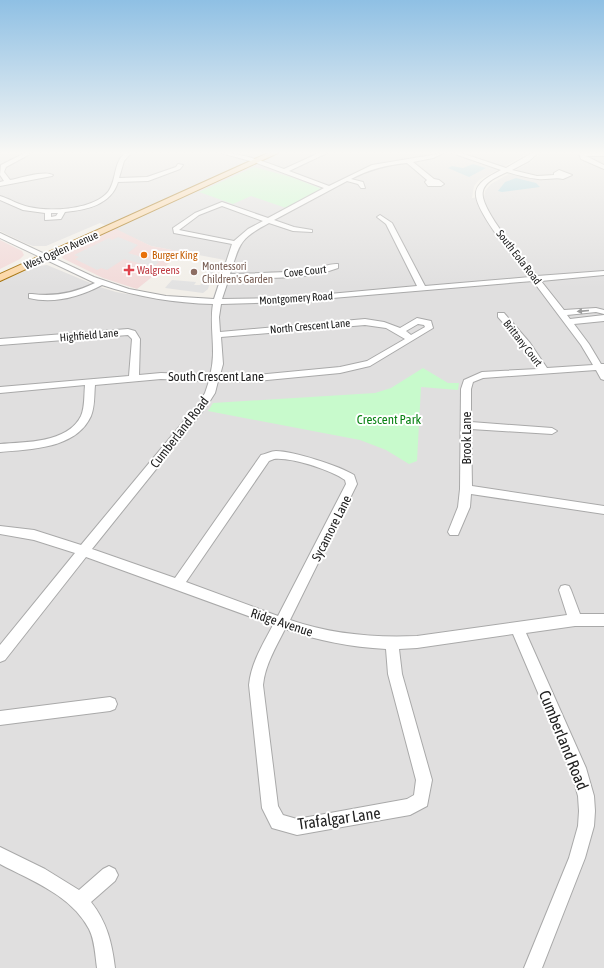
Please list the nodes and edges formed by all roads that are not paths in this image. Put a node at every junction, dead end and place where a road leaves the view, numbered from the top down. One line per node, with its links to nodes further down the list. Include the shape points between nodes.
1 (0, 198): 2 (street, via 22,208 48,212 47,219 51,220 59,218 62,211 86,206)
2 (103, 198)
3 (169, 198): 11 (main road, West Ogden Avenue)
4 (310, 198): 7 (street)
5 (479, 198): 17 (street, South Eola Road, via 485,213)
6 (380, 216): 19 (street, via 389,223)
7 (268, 220): 8 (street, via 292,229); 10 (street, via 250,230); 10 (street, via 222,204 197,214 175,229 181,233)
8 (310, 231)
9 (0, 235): 11 (street, Montgomery Road)
10 (236, 243): 15 (street, Cumberland Road)
11 (43, 255): 13 (main road, West Ogden Avenue); 16 (main road, West Ogden Avenue); 18 (street, Montgomery Road)
12 (335, 266): 15 (street, Cove Court, via 319,271)
13 (0, 271)
14 (604, 273): 17 (street, Montgomery Road)
15 (226, 276): 21 (street, Cumberland Road)
16 (0, 278)
17 (536, 279): 19 (street, Montgomery Road); 23 (street, South Eola Road)
18 (100, 283): 20 (street, via 70,296); 21 (street, Montgomery Road, via 152,296)
19 (422, 288): 21 (street, Montgomery Road, via 263,301)
20 (32, 296)
21 (217, 302): 28 (street, Cumberland Road)
22 (604, 312): 23 (street, one-way to 23, via 596,310)
23 (562, 313): 26 (street, South Eola Road)
24 (501, 315): 32 (street, Brittany Court)
25 (604, 318): 26 (street)
26 (569, 322): 31 (street, South Eola Road)
27 (402, 330): 28 (street, North Crescent Lane, via 380,324 356,322); 29 (street); 29 (street, South Crescent Lane, via 417,321 428,323 429,328)
28 (217, 334): 35 (street, Cumberland Road, via 218,364)
29 (411, 339): 35 (street, South Crescent Lane, via 378,358 350,368 247,378)
30 (0, 342): 34 (street, Highfield Lane, via 132,333 136,339)
31 (602, 367): 32 (street, Brook Lane); 33 (street, South Eola Road)
32 (544, 371): 38 (street, Brook Lane, via 482,375 469,380 466,389)
33 (604, 377)
34 (134, 378): 35 (street, South Crescent Lane); 36 (street, South Crescent Lane)
35 (215, 378): 45 (street, Cumberland Road, via 197,413)
36 (90, 382): 37 (street, South Crescent Lane); 40 (street, via 87,414 72,432 45,443)
37 (0, 390)
38 (466, 425): 39 (street); 41 (street, Brook Lane)
39 (552, 431)
40 (0, 448)
41 (466, 488): 42 (street); 44 (street, Brook Lane, via 464,507)
42 (604, 510)
43 (0, 530): 45 (street, Ridge Avenue, via 34,535)
44 (454, 532)
45 (84, 551): 46 (street, Ridge Avenue); 53 (street, Cumberland Road, via 14,635)
46 (177, 585): 50 (street, Ridge Avenue); 50 (street, Sycamore Lane, via 265,458 284,455 341,472 350,478 350,490)
47 (565, 590): 48 (street)
48 (575, 620): 49 (street, Ridge Avenue); 51 (street, Ridge Avenue)
49 (604, 620)
50 (281, 623): 52 (street, Ridge Avenue, via 339,639); 52 (street, Trafalgar Lane, via 259,667 256,685 270,808 278,822 297,826 410,807 421,800 424,780 395,674)
51 (517, 628): 52 (street, Ridge Avenue, via 434,640); 60 (street, Cumberland Road, via 578,768 586,796 587,811 586,826 577,858)
52 (392, 643)
53 (0, 656)
54 (110, 704): 55 (street)
55 (0, 718)
56 (0, 855): 58 (street)
57 (109, 875): 58 (street)
58 (80, 900): 59 (street, via 97,926 103,942)
59 (106, 968)
60 (533, 968)

